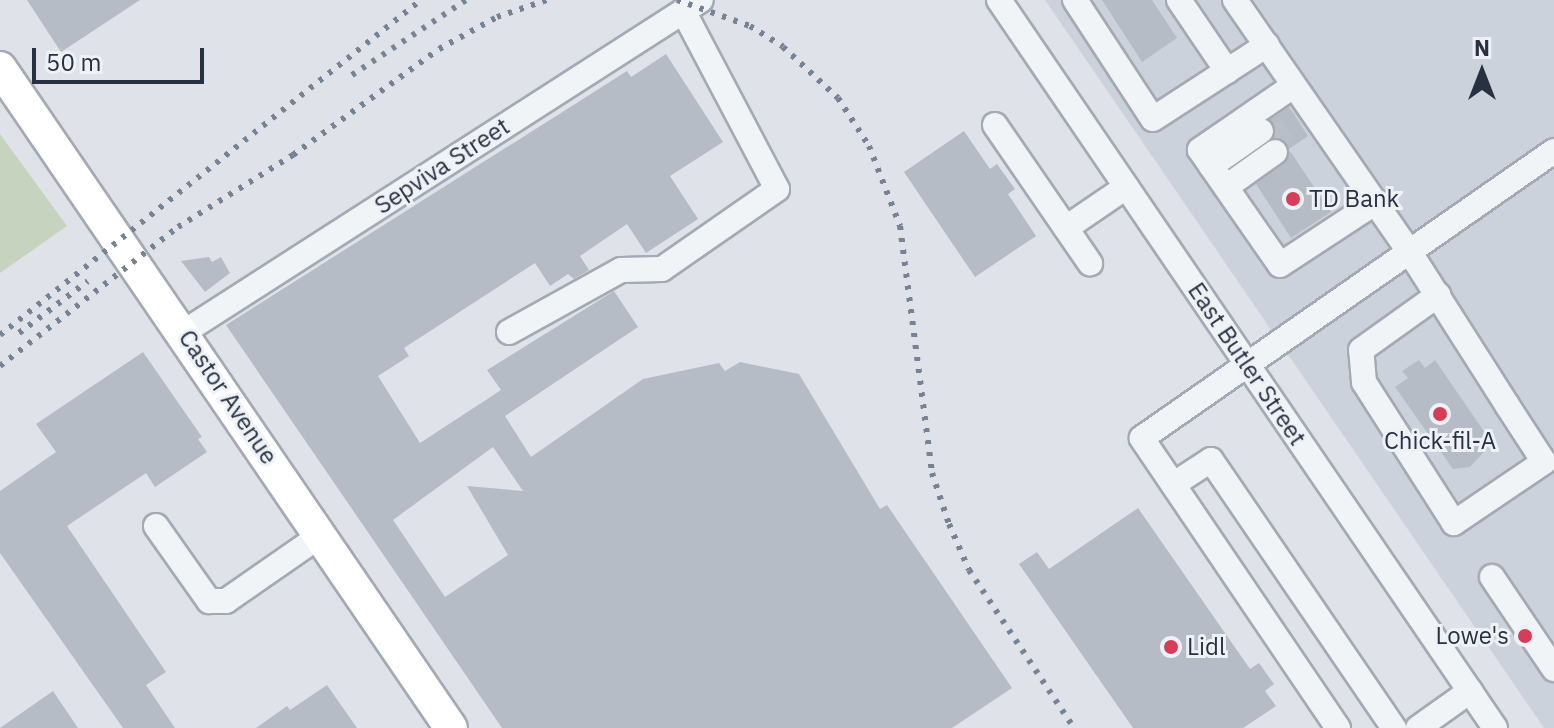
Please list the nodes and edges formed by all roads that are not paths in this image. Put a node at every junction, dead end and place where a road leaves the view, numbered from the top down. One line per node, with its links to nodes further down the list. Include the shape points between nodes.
1 (999, 0): 14 (street, East Butler Street)
2 (1075, 0): 8 (street, via 1153,119)
3 (1179, 0): 8 (street)
4 (1235, 0): 6 (street)
5 (692, 6): 20 (street, Sepviva Street); 21 (street, via 777,189 662,269 621,270)
6 (1267, 45): 8 (street); 9 (street)
7 (0, 68): 20 (main road, Castor Avenue)
8 (1227, 71)
9 (1304, 112): 13 (street); 15 (street)
10 (995, 125): 16 (street)
11 (1268, 142): 13 (street)
12 (1554, 151): 17 (street)
13 (1214, 170): 15 (street, via 1280,265)
14 (1126, 187): 16 (street); 22 (street, East Butler Street)
15 (1376, 202): 17 (street)
16 (1066, 228): 18 (street)
17 (1409, 251): 19 (street); 22 (street)
18 (1090, 263)
19 (1438, 295): 19 (street, via 1544,462 1454,523 1364,382 1361,350)
20 (184, 332): 25 (main road, Castor Avenue)
21 (509, 332)
22 (1246, 363): 23 (street, via 1142,438); 28 (street, East Butler Street)
23 (1174, 484): 29 (street); 31 (street, via 1211,460)
24 (156, 526): 25 (street, via 209,601 226,601)
25 (321, 535): 30 (main road, Castor Avenue)
26 (1492, 577): 27 (street)
27 (1554, 669)
28 (1470, 691): 32 (street); 33 (street, East Butler Street)
29 (1327, 724)
30 (451, 728)
31 (1394, 728)
32 (1418, 728)
33 (1495, 728)

